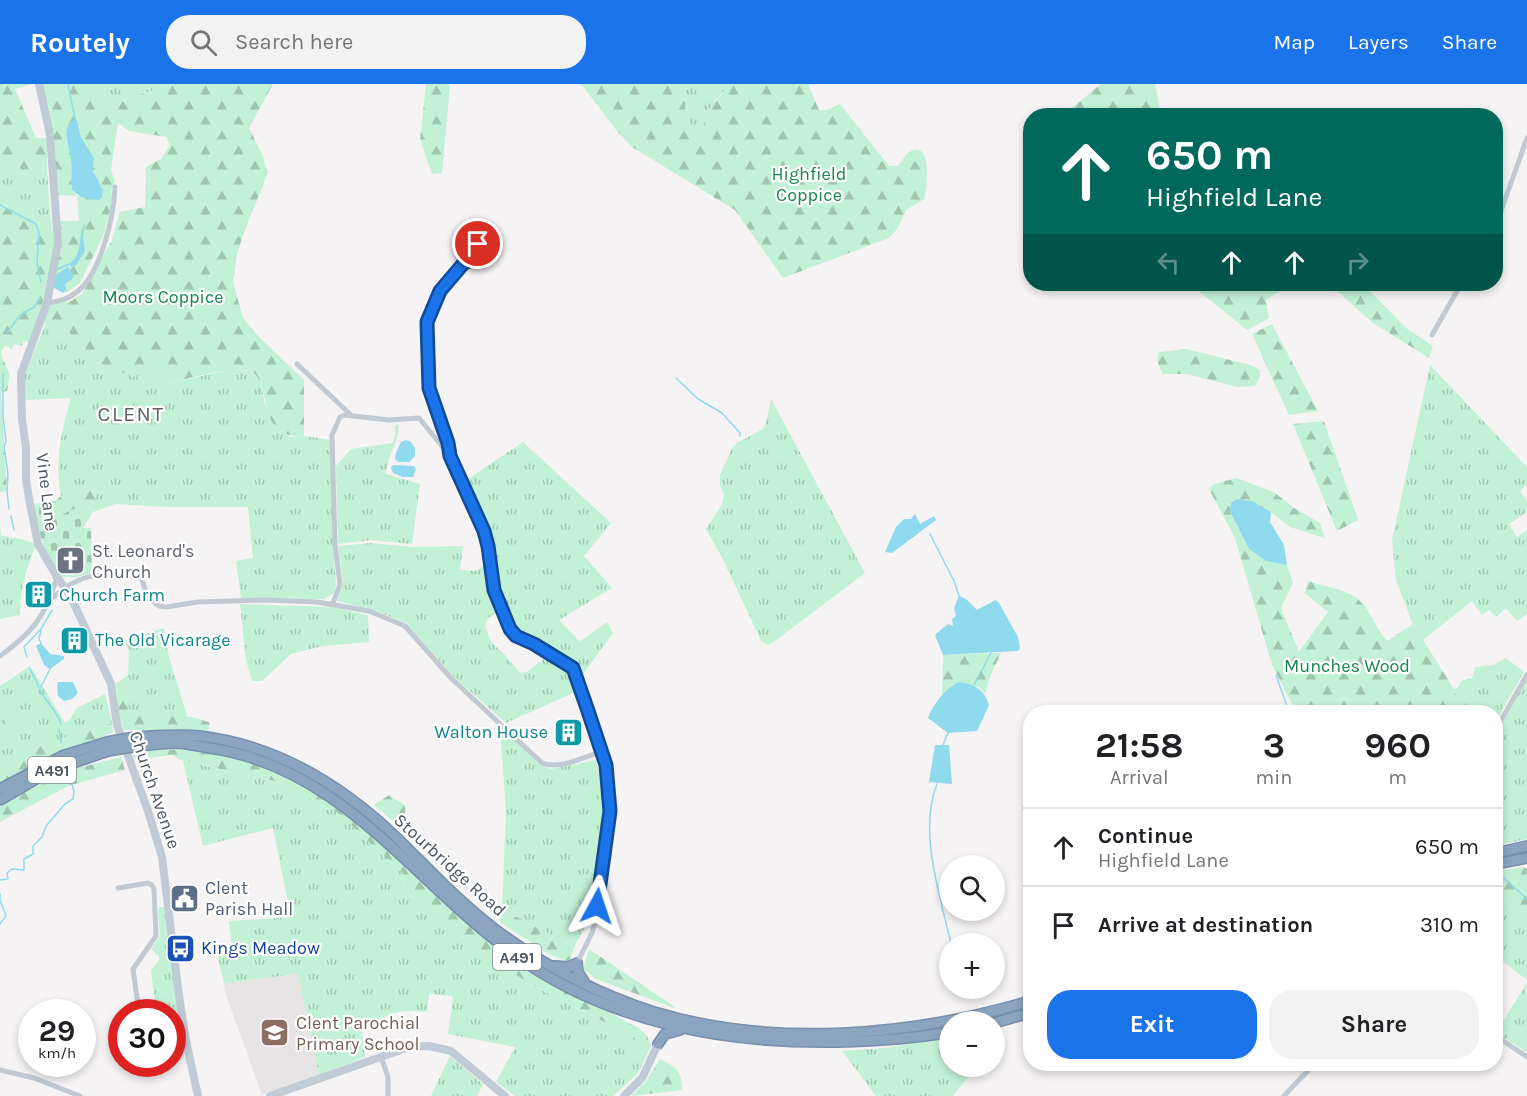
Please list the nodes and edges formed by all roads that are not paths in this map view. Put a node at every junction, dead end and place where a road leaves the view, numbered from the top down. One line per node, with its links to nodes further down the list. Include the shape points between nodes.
1 (39, 84): 7 (street, Vine Lane, via 50,135 57,222 56,261)
2 (1527, 138): 4 (street)
3 (115, 187): 7 (street, via 105,244 86,283 68,298)
4 (1503, 205)
5 (478, 244): 11 (street, via 479,255 463,264 440,291 427,322 429,388)
6 (1457, 291): 8 (street)
7 (47, 303): 12 (street, Vine Lane, via 21,374 20,391 29,499 38,544)
8 (1432, 335)
9 (297, 364): 10 (street)
10 (354, 417): 11 (street, via 419,418); 15 (street, via 340,417 332,435 340,584)
11 (450, 456): 21 (street, via 484,531 494,590 510,629 573,668)
12 (57, 577): 13 (street, Church Avenue); 14 (street)
13 (66, 589): 14 (street); 15 (street, via 85,578 130,575 142,579 151,602 166,607 266,600); 29 (street, Church Avenue, via 111,684 117,725 162,857)
14 (50, 600): 16 (street, via 26,637)
15 (333, 603): 21 (street, via 369,611 405,626 451,678 542,763 566,763)
16 (0, 656)
17 (1527, 675): 18 (street)
18 (1503, 717)
19 (136, 742): 20 (highway, Stourbridge Road / A491, bridge); 32 (highway, Stourbridge Road / A491, via 168,735 218,739 280,757 319,777 352,799 471,910); 37 (highway, Stourbridge Road / A491, via 229,750 275,764 313,784 347,807 468,919 517,957 592,999)
20 (107, 746): 22 (highway, Stourbridge Road / A491, via 62,756); 23 (highway, Stourbridge Road / A491)
21 (600, 752): 31 (street, via 606,765 610,811 595,921)
22 (0, 789)
23 (0, 800)
24 (1527, 846): 25 (highway)
25 (1503, 851)
26 (1527, 858): 27 (highway)
27 (1503, 863)
28 (118, 888): 30 (street, via 148,883 152,885)
29 (168, 901): 30 (street); 48 (street, Church Avenue, via 179,998)
30 (156, 906): 34 (street, via 156,936 133,969)
31 (577, 963): 32 (highway, via 569,967); 33 (highway)
32 (549, 966): 33 (highway, Stourbridge Road / A491)
33 (586, 985): 35 (highway, Stourbridge Road / A491, via 654,1012 686,1020 799,1033 904,1028 981,1015)
34 (137, 999)
35 (1023, 1003)
36 (1023, 1015): 38 (highway)
37 (650, 1020): 39 (highway, Stourbridge Road / A491); 42 (highway, via 658,1033)
38 (1005, 1020)
39 (686, 1029): 40 (highway, Stourbridge Road / A491, via 722,1036 817,1042 877,1041); 42 (highway, via 665,1034)
40 (939, 1033)
41 (1503, 1041): 44 (street)
42 (658, 1044): 52 (street, via 642,1078)
43 (381, 1057): 49 (street); 50 (street, via 388,1077); 51 (street, via 409,1047 429,1046 448,1051)
44 (1527, 1057)
45 (0, 1070): 47 (street)
46 (1307, 1071): 53 (street)
47 (80, 1096)
48 (198, 1096)
49 (270, 1096)
50 (388, 1096)
51 (505, 1096)
52 (624, 1096)
53 (1284, 1096)

